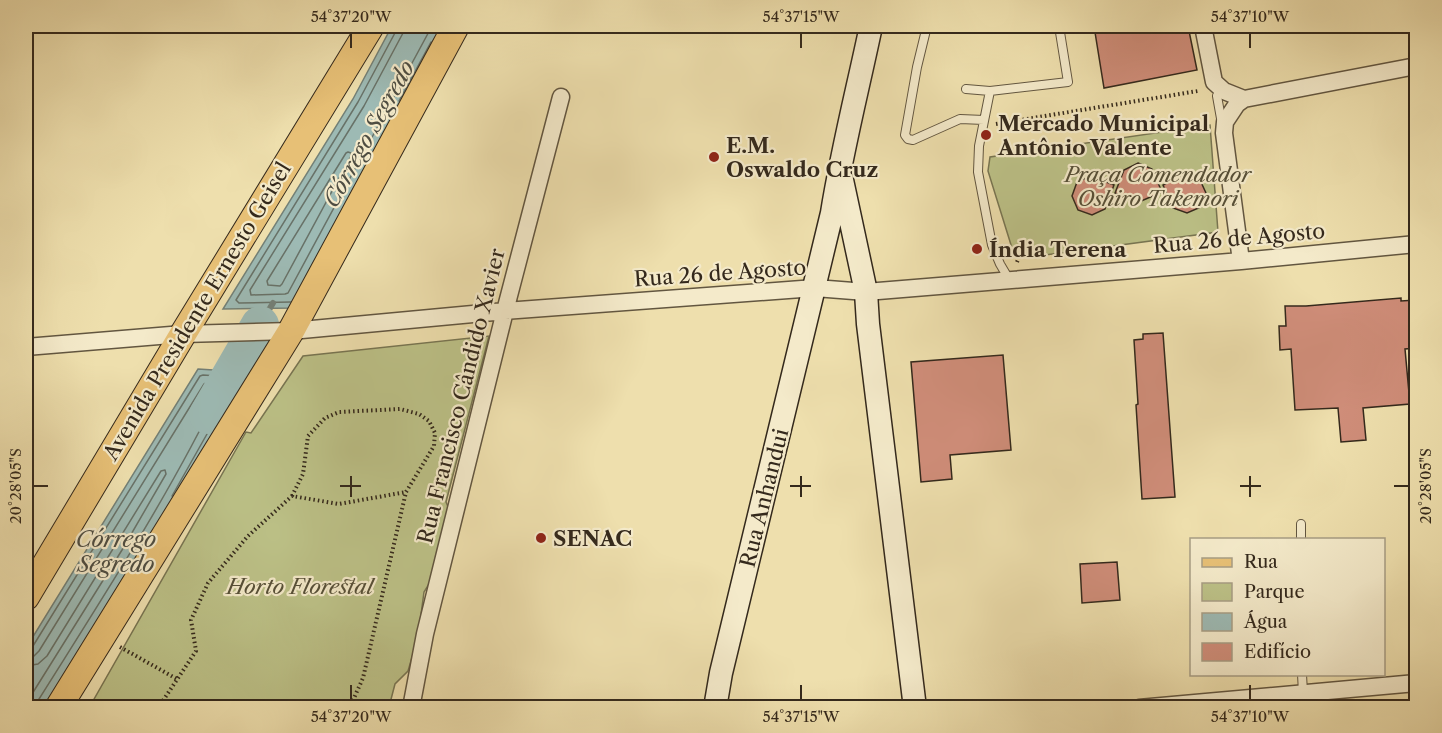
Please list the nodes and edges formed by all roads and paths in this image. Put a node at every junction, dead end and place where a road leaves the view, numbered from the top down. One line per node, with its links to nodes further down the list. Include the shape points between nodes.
1 (371, 26): 23 (main road, Avenida Presidente Ernesto Geisel)
2 (456, 26): 22 (main road)
3 (871, 26): 15 (street, Rua Anhandui)
4 (927, 26): 13 (lane, via 905,135 913,140 960,119)
5 (1059, 26): 9 (lane, via 1068,82)
6 (1203, 26): 10 (street)
7 (1416, 66): 12 (street)
8 (966, 89): 9 (lane)
9 (990, 91): 13 (lane)
10 (1219, 92): 12 (street); 13 (path); 14 (lane)
11 (561, 97): 21 (street, Rua Francisco Cândido Xavier)
12 (1244, 99): 14 (street, via 1225,122)
13 (984, 123): 18 (lane, via 978,172 992,244)
14 (1224, 133): 17 (street)
15 (840, 167): 19 (street, Rua Anhandui); 20 (street)
16 (1416, 244): 17 (street, Rua 26 de Agosto)
17 (1241, 261): 18 (street, Rua 26 de Agosto)
18 (1010, 281): 20 (street, Rua 26 de Agosto)
19 (815, 288): 20 (street, Rua 26 de Agosto); 21 (street, Rua 26 de Agosto); 39 (street, Rua Anhandui)
20 (866, 292): 40 (street)
21 (505, 311): 22 (street, Rua 26 de Agosto); 38 (street, Rua Francisco Cândido Xavier, via 425,634)
22 (284, 331): 23 (street, Rua 26 de Agosto); 30 (main road)
23 (183, 334): 24 (street, Rua 26 de Agosto); 29 (main road, Avenida Presidente Ernesto Geisel)
24 (26, 347)
25 (406, 492): 26 (path, via 339,504); 26 (path, via 434,446 435,433 429,421 419,414 400,409 339,412 324,418 308,436 303,474); 37 (path, via 363,678 354,698)
26 (292, 496): 32 (path, via 248,536 208,583 191,620 196,651)
27 (1301, 524): 28 (lane)
28 (1301, 538)
29 (26, 597)
30 (102, 638): 32 (path); 35 (main road)
31 (1302, 676): 34 (lane)
32 (177, 679): 36 (path)
33 (1416, 683): 34 (street)
34 (1303, 693): 41 (street)
35 (58, 708)
36 (158, 708)
37 (341, 708)
38 (411, 708)
39 (715, 708)
40 (915, 708)
41 (1139, 708)

